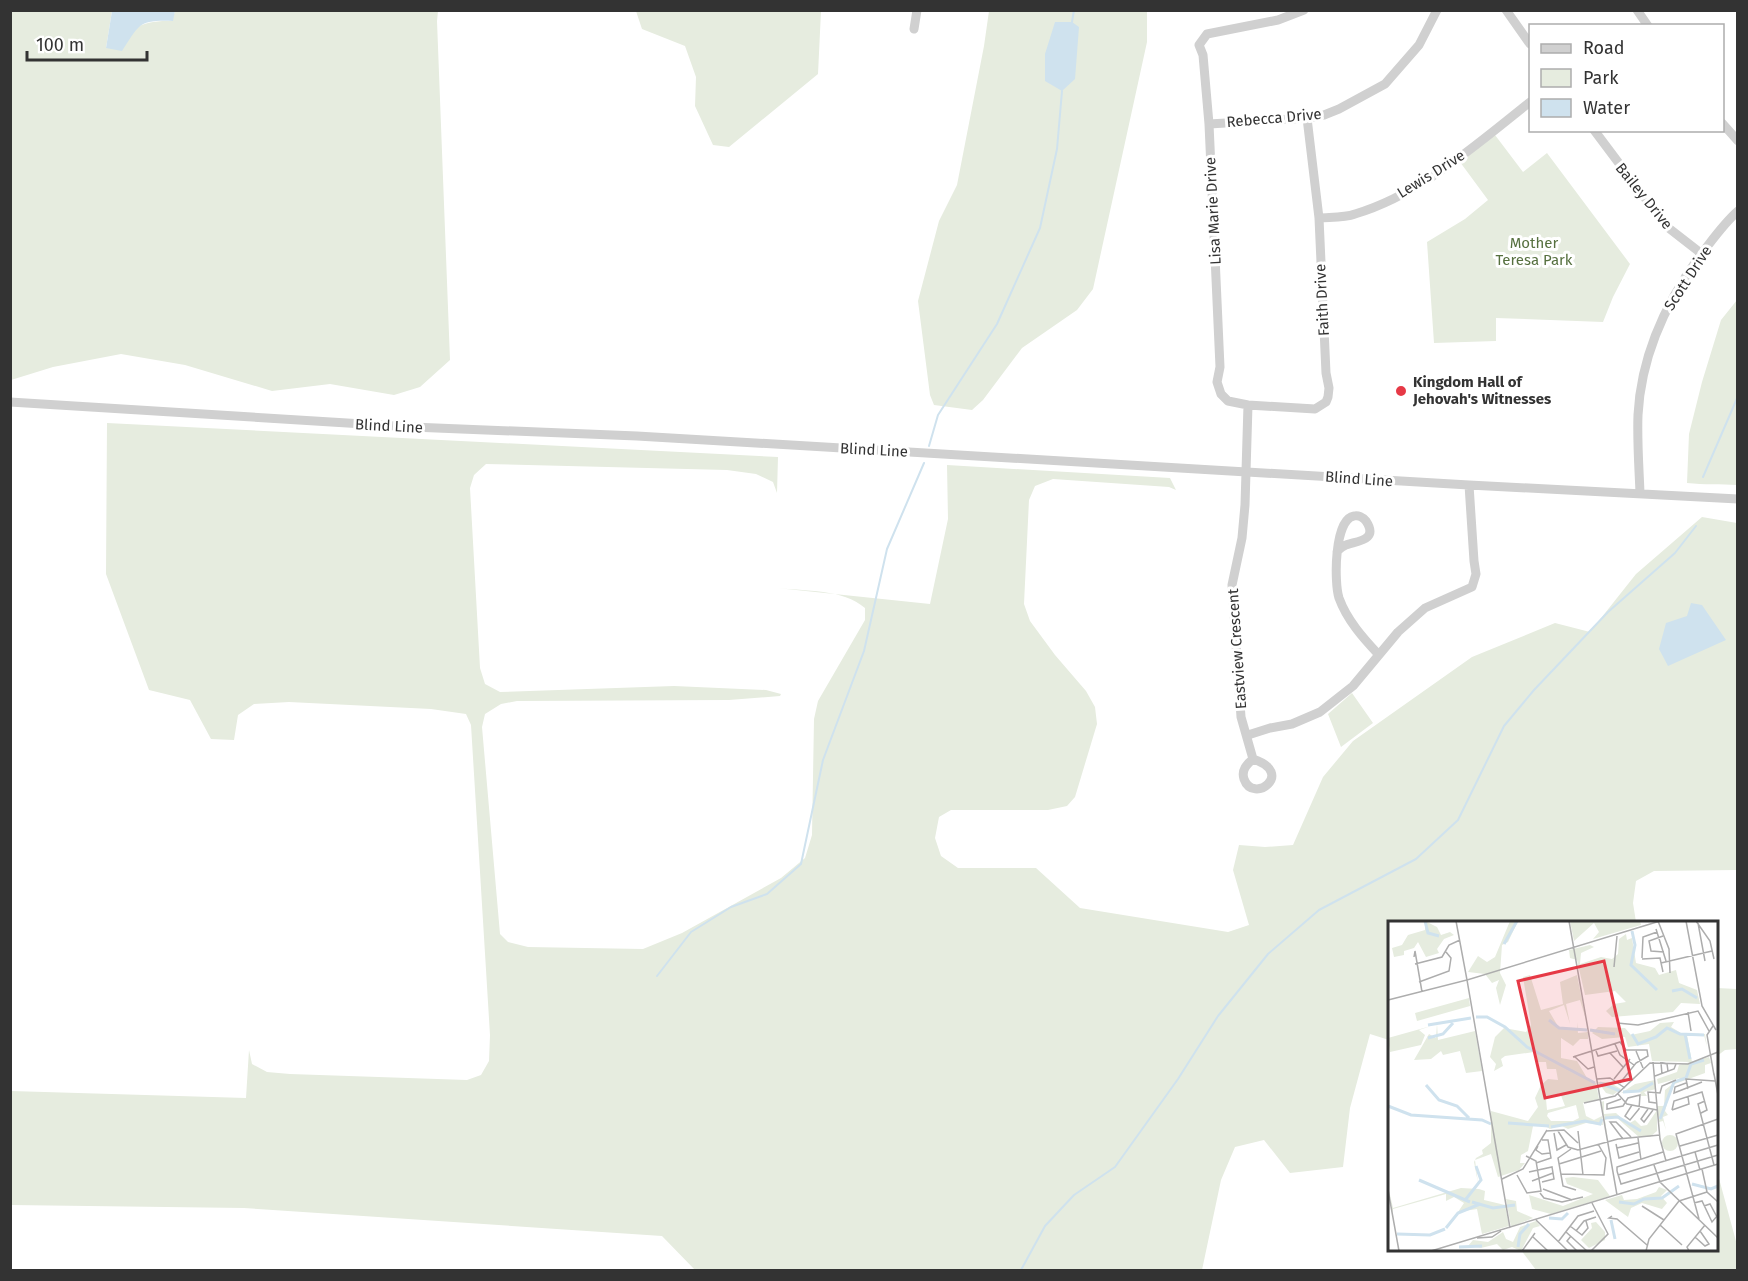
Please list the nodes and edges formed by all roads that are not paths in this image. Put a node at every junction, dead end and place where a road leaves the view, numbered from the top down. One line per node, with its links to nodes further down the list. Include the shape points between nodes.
1 (917, 10): 7 (street)
2 (1304, 10): 11 (street, Lisa Marie Drive, via 1278,20 1213,32 1203,38 1199,45)
3 (1437, 10): 10 (street, Rebecca Drive, via 1419,45 1385,84 1339,109)
4 (1506, 10): 8 (street)
5 (1637, 10): 6 (street)
6 (1647, 24)
7 (914, 28)
8 (1529, 43)
9 (1529, 103): 16 (street, Lewis Drive, via 1466,153 1392,199 1354,215)
10 (1307, 118): 11 (street, Rebecca Drive); 16 (street, Faith Drive)
11 (1209, 124): 19 (street, Lisa Marie Drive, via 1220,367 1217,382 1228,401)
12 (1724, 125): 14 (street)
13 (1596, 132): 17 (street, Bailey Drive, via 1666,226)
14 (1737, 141)
15 (1737, 211): 17 (street, Scott Drive)
16 (1318, 218): 19 (street, Faith Drive, via 1328,397 1315,409)
17 (1702, 254): 22 (street, Scott Drive, via 1666,310 1646,364 1638,412)
18 (10, 402): 20 (street, Blind Line)
19 (1248, 405): 20 (street)
20 (1246, 471): 21 (street, Blind Line); 26 (street, Eastview Crescent, via 1242,538 1232,585 1241,717)
21 (1469, 485): 22 (street, Blind Line); 25 (street, via 1476,574 1472,587 1425,608)
22 (1640, 493): 23 (street, Blind Line)
23 (1737, 499)
24 (1337, 552): 25 (street, via 1339,597 1350,620)
25 (1379, 655): 26 (street, via 1353,686 1320,712)
26 (1248, 735): 27 (street, Eastview Crescent)
27 (1253, 759)

